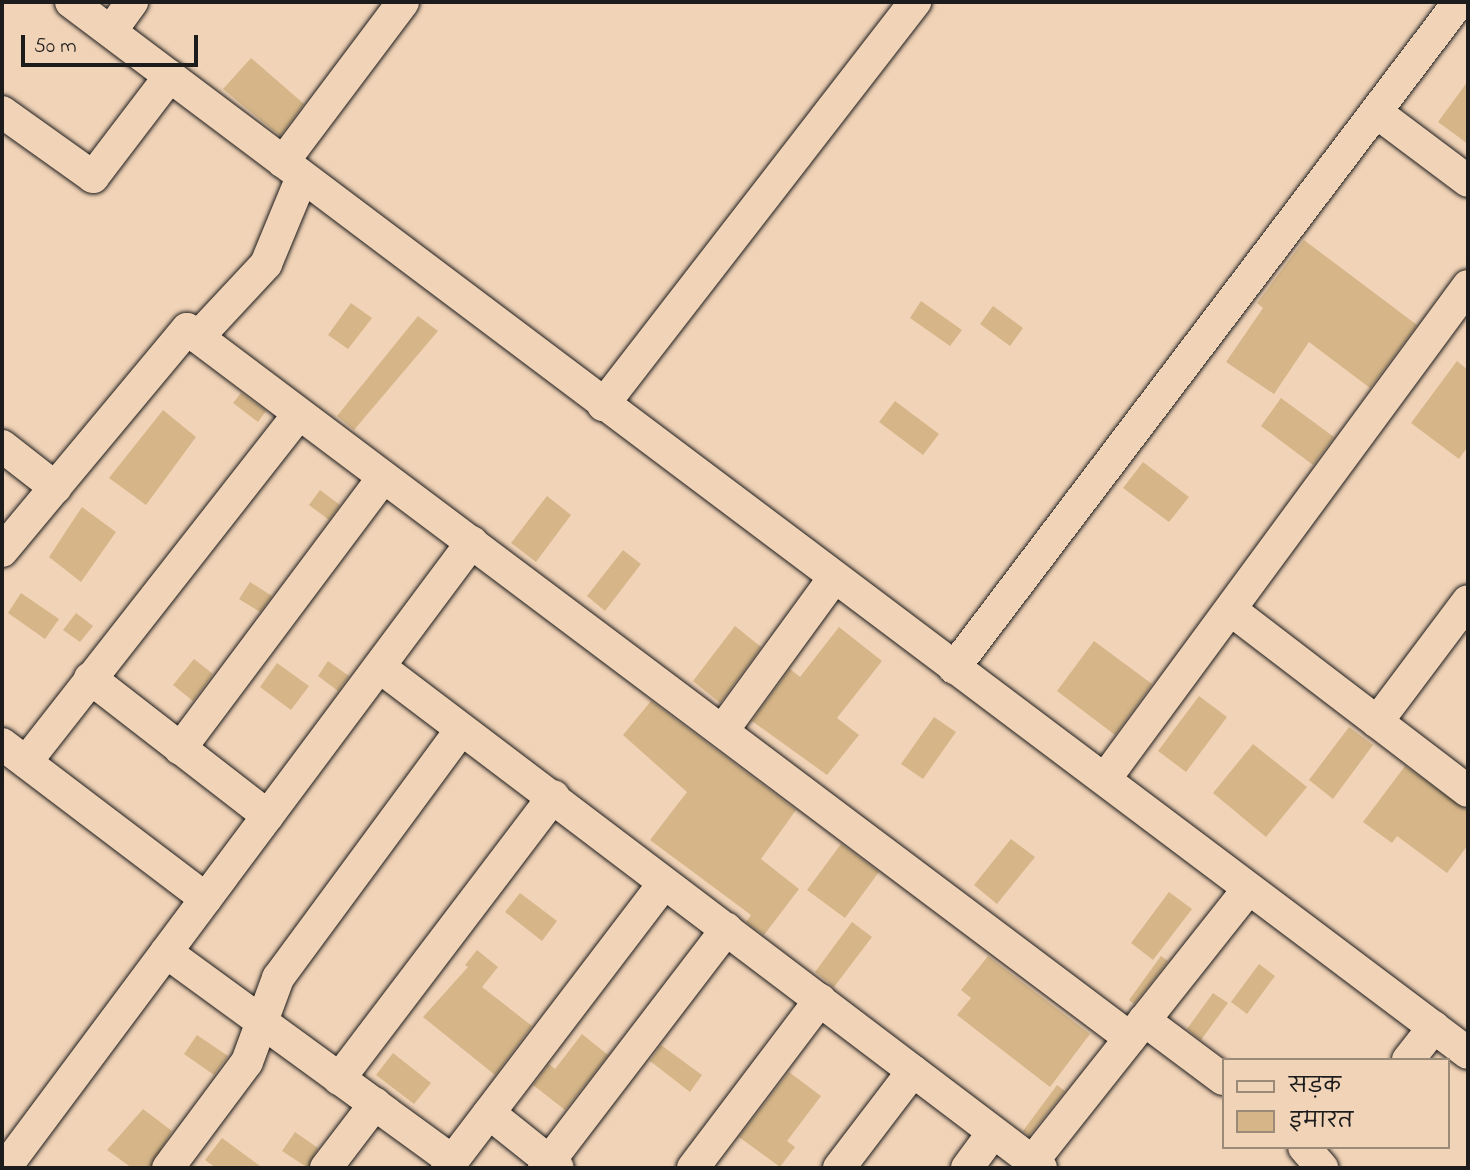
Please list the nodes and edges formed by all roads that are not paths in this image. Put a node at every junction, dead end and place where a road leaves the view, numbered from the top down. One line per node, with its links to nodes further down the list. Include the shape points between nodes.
1 (71, 2): 6 (street)
2 (132, 2): 6 (street)
3 (403, 2): 10 (street)
4 (915, 2): 14 (street)
5 (1459, 2): 9 (street)
6 (111, 31): 7 (street)
7 (170, 76): 8 (street, via 93,177); 10 (street)
8 (2, 112)
9 (1376, 112): 11 (street); 25 (street)
10 (293, 169): 13 (street, via 266,264); 14 (street)
11 (1468, 181)
12 (1468, 286): 23 (street)
13 (198, 337): 15 (street); 18 (street, via 187,329)
14 (603, 405): 21 (street)
15 (299, 414): 17 (street); 26 (street)
16 (2, 446): 18 (street)
17 (383, 478): 19 (street); 30 (street)
18 (55, 488): 20 (street)
19 (472, 542): 24 (street); 29 (street)
20 (2, 551)
21 (833, 579): 25 (street); 29 (street)
22 (1468, 601): 27 (street)
23 (1231, 610): 27 (street); 32 (street)
24 (381, 668): 28 (street); 35 (street)
25 (954, 668): 32 (street)
26 (90, 678): 30 (street); 31 (street)
27 (1377, 722): 33 (street)
28 (461, 730): 34 (street); 42 (street, via 278,978)
29 (723, 730): 44 (street)
30 (180, 749): 35 (street)
31 (10, 754): 38 (street)
32 (1105, 779): 37 (street)
33 (1468, 791)
34 (554, 796): 36 (street); 49 (street)
35 (268, 816): 38 (street)
36 (664, 883): 39 (street); 51 (street)
37 (1248, 889): 43 (street); 44 (street)
38 (206, 899): 40 (street)
39 (727, 929): 41 (street); 57 (street)
40 (166, 952): 42 (street); 58 (street)
41 (820, 1000): 47 (street); 61 (street)
42 (264, 1022): 49 (street); 59 (street, via 247,1062)
43 (1434, 1027): 45 (street); 46 (street)
44 (1137, 1029): 48 (street); 56 (street)
45 (1468, 1053)
46 (1410, 1058)
47 (913, 1071): 52 (street); 62 (street)
48 (1222, 1078)
49 (340, 1079): 50 (street)
50 (374, 1104): 55 (street); 60 (street)
51 (489, 1113): 55 (street); 57 (street)
52 (992, 1134): 56 (street); 63 (street)
53 (1306, 1149): 64 (street)
54 (1336, 1149): 64 (street)
55 (450, 1165)
56 (1037, 1165)
57 (550, 1166)
58 (5, 1168)
59 (168, 1168)
60 (326, 1168)
61 (693, 1168)
62 (839, 1168)
63 (967, 1168)
64 (1322, 1168)

